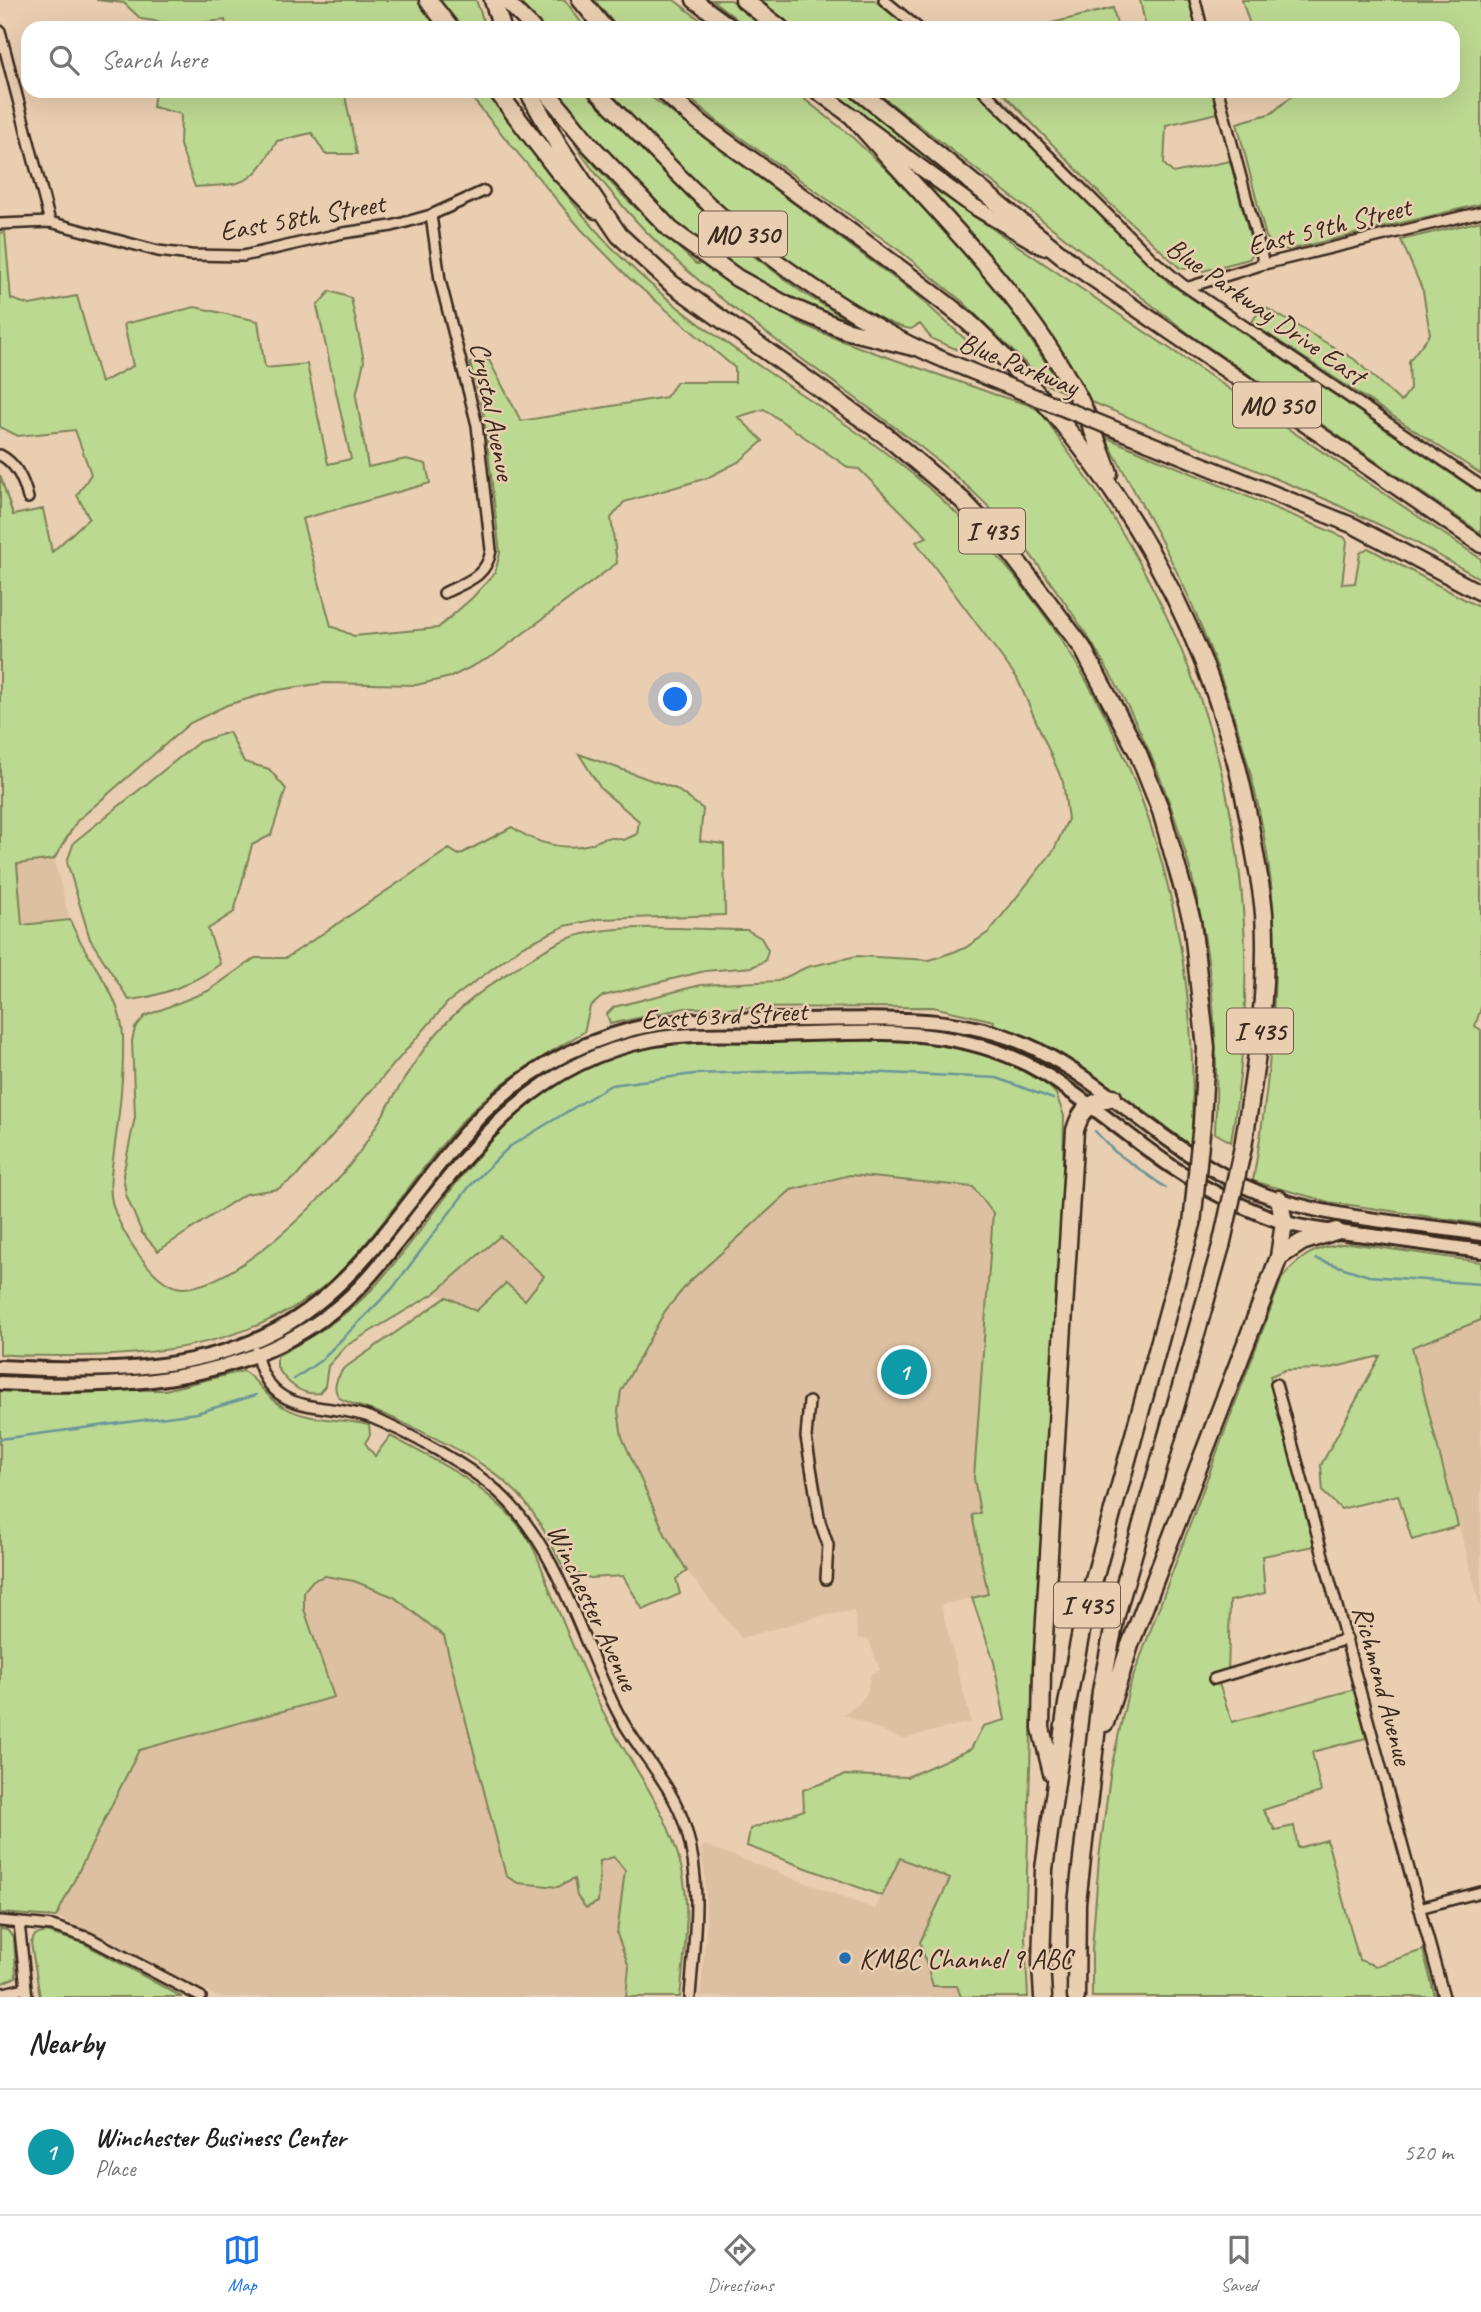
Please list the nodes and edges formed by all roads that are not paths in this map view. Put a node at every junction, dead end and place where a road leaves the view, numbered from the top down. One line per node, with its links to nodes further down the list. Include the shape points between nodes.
1 (428, 0): 9 (highway)
2 (493, 0): 10 (highway)
3 (505, 0): 11 (highway)
4 (581, 0): 12 (highway)
5 (694, 0): 13 (highway)
6 (744, 0): 14 (highway)
7 (884, 0): 15 (street)
8 (1195, 0): 16 (street)
9 (444, 21)
10 (500, 21)
11 (526, 21)
12 (598, 21)
13 (722, 21)
14 (771, 21)
15 (910, 21)
16 (1200, 21)
17 (0, 30): 31 (street)
18 (502, 98): 33 (highway, via 558,171)
19 (532, 98): 33 (highway, I 435)
20 (552, 98): 37 (highway, via 671,230 737,278 845,330)
21 (603, 98): 37 (highway, Blue Parkway / MO 350, via 753,243 843,306)
22 (672, 98): 41 (highway, I 435, via 962,316 1062,422)
23 (827, 98): 27 (highway, MO 350)
24 (868, 98): 34 (highway)
25 (991, 98): 36 (street, Blue Parkway Drive East, via 1151,258)
26 (1221, 98): 35 (street)
27 (854, 118): 34 (highway, MO 350, via 974,206); 41 (highway, via 907,181 968,242 1024,313 1077,395)
28 (484, 191): 30 (street, East 58th Street)
29 (1481, 212): 35 (street, East 59th Street)
30 (431, 215): 31 (street, East 58th Street, via 225,256 158,251); 43 (street, Crystal Avenue, via 440,281 477,425 491,550 489,564 480,575)
31 (50, 222): 32 (street, East 58th Street)
32 (0, 224)
33 (619, 235): 63 (highway, I 435, bridge, via 672,284 885,435 1004,544 1082,647 1138,753 1161,811 1192,921 1206,1048 1192,1224 1084,1616)
34 (1073, 264): 42 (highway, MO 350)
35 (1264, 264): 36 (street, East 59th Street)
36 (1189, 287): 39 (street, Blue Parkway Drive East)
37 (913, 347): 44 (highway, Blue Parkway / MO 350, bridge, via 1354,526)
38 (0, 455): 40 (street, via 20,475)
39 (1481, 486)
40 (28, 498)
41 (1121, 501): 62 (highway, I 435, bridge, via 1177,600 1211,679 1246,803 1264,915 1259,1043 1242,1147 1221,1246 1116,1615)
42 (1481, 545)
43 (444, 593)
44 (1481, 593)
45 (1113, 1097): 46 (highway); 47 (main road, East 63rd Street, via 1195,1160); 53 (main road, East 63rd Street, via 1039,1051 1002,1035 954,1023 691,1020 636,1028 589,1042 554,1059 509,1090 472,1124 355,1270 313,1307)
46 (1090, 1104): 48 (main road, East 63rd Street, via 1185,1177); 54 (main road, East 63rd Street, via 1007,1055 933,1035 682,1036 621,1047 563,1072 516,1104 460,1163 353,1294 309,1328); 63 (highway, via 1080,1114 1075,1130 1044,1601 1041,1728)
47 (1279, 1199): 48 (highway); 50 (main road, East 63rd Street, via 1337,1214)
48 (1284, 1223): 49 (main road, East 63rd Street); 52 (highway)
49 (1335, 1231): 51 (main road, East 63rd Street); 52 (highway)
50 (1481, 1234)
51 (1481, 1251)
52 (1279, 1256): 62 (highway, via 1130,1644)
53 (254, 1340): 54 (street, Winchester Avenue); 55 (main road, East 63rd Street, via 197,1358 138,1368)
54 (257, 1357): 56 (main road, East 63rd Street, via 156,1380 70,1386); 71 (street, Winchester Avenue, via 268,1385 278,1394 299,1405 373,1419 428,1448 493,1487 531,1528 617,1711 658,1773 686,1829 696,1883)
55 (0, 1367)
56 (0, 1383)
57 (1276, 1384): 60 (street, Richmond Avenue)
58 (809, 1402): 59 (street, via 806,1437 828,1545)
59 (826, 1579)
60 (1347, 1639): 61 (street); 65 (street, Richmond Avenue)
61 (1214, 1679)
62 (1094, 1755): 73 (highway, I 435, via 1077,1903)
63 (1055, 1783): 72 (highway, I 435, via 1044,1869)
64 (1481, 1892): 65 (street)
65 (1419, 1908): 74 (street, Richmond Avenue)
66 (0, 1921): 67 (street)
67 (19, 1923): 68 (street); 70 (street, via 52,1926 89,1938)
68 (26, 1993): 69 (street)
69 (0, 1994)
70 (201, 1997)
71 (690, 1997)
72 (1043, 1997)
73 (1076, 1997)
74 (1444, 1997)

